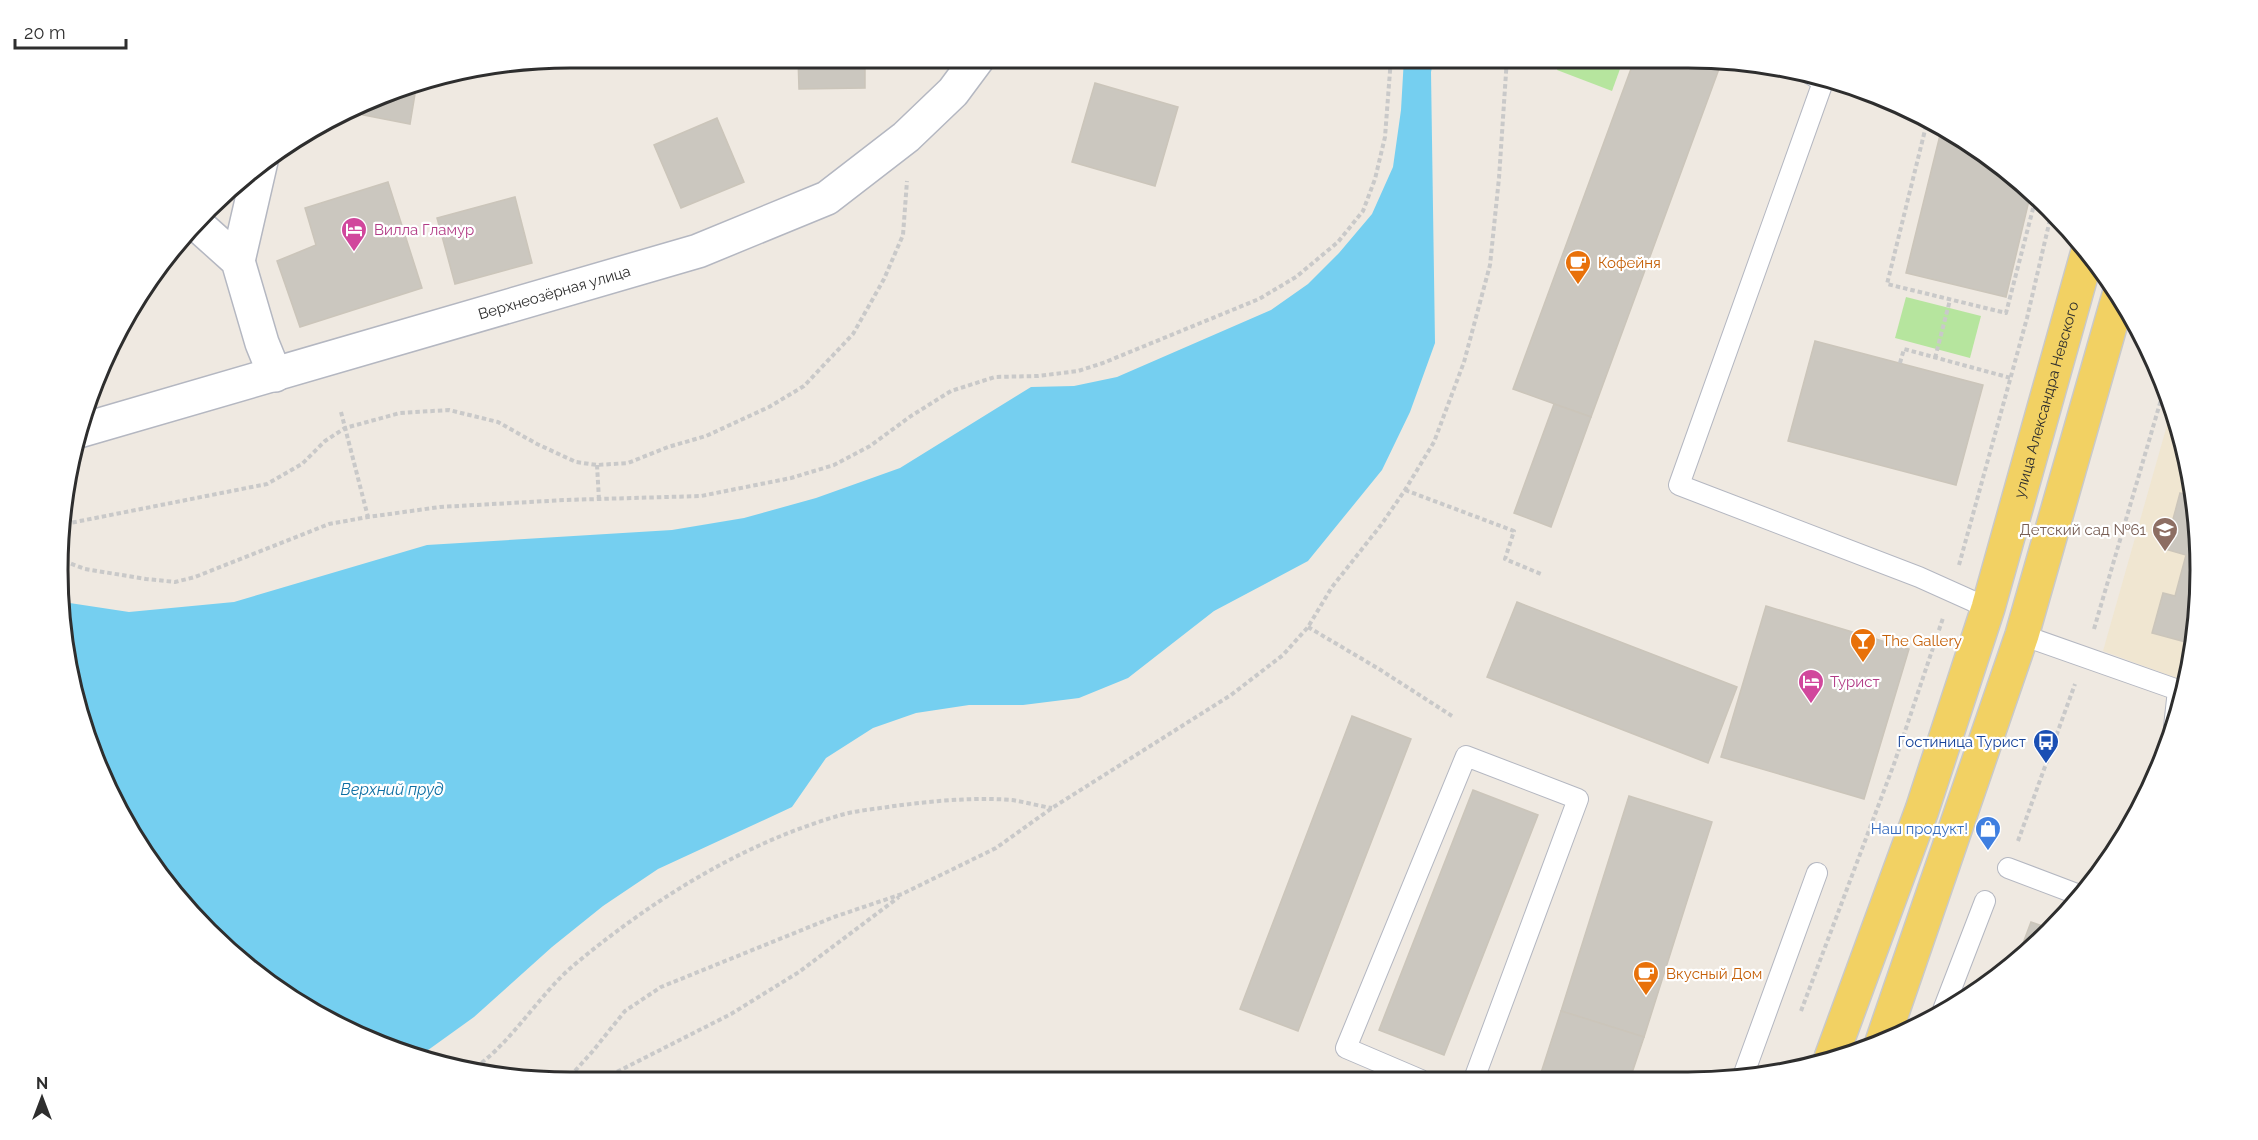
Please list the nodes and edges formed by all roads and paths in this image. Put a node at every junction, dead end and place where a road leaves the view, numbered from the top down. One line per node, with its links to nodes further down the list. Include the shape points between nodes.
1 (971, 68): 6 (street, Верхнеозёрная улица, via 953,92)
2 (1389, 68): 24 (path, via 1385,137 1363,211 1338,242 1296,277 1259,298 1087,368 1038,376 995,377 951,391 870,446 834,465 700,496)
3 (1506, 68): 23 (path, via 1490,265 1464,362 1434,442)
4 (1816, 85): 29 (lane, via 1679,485)
5 (1926, 128): 13 (path, via 1887,284)
6 (906, 137): 17 (street, Верхнеозёрная улица, via 827,198 698,251); 22 (path, via 903,235 853,334 812,378 768,407 706,436 628,463)
7 (257, 177): 11 (street)
8 (2031, 204): 13 (path, via 2006,313)
9 (2049, 222): 18 (path)
10 (202, 229): 11 (street)
11 (238, 261): 17 (street)
12 (2085, 262): 30 (main road, улица Александра Невского)
13 (1950, 300): 15 (path)
14 (2116, 307): 32 (main road)
15 (1935, 358): 16 (path, via 1904,349); 18 (path)
16 (1900, 363)
17 (275, 375): 20 (street, Верхнеозёрная улица)
18 (2011, 378): 29 (path)
19 (341, 412): 21 (path)
20 (88, 428)
21 (345, 428): 22 (path, via 400,413 449,410 498,422 576,462); 25 (path); 26 (path, via 302,464 267,484)
22 (597, 465): 24 (path)
23 (1405, 489): 28 (path, via 1514,531 1505,559); 31 (path, via 1332,587)
24 (599, 500): 25 (path, via 440,507)
25 (368, 517): 27 (path, via 328,524 175,582 85,569)
26 (70, 523)
27 (68, 563)
28 (1541, 574)
29 (1952, 592): 30 (lane); 42 (path, via 1894,764)
30 (1988, 608): 44 (main road, улица Александра Невского, via 1922,810)
31 (1308, 627): 34 (path); 35 (path, via 1283,655 1231,695)
32 (2022, 635): 33 (lane); 43 (main road)
33 (2176, 689)
34 (1452, 716)
35 (1052, 808): 39 (path, via 996,848); 45 (path, via 1013,800 983,800 872,809 842,815 743,852 664,898 574,966)
36 (2008, 868): 38 (lane)
37 (1817, 873): 46 (lane)
38 (2073, 893)
39 (902, 894): 47 (path, via 834,917 661,987 625,1011); 48 (path, via 799,972 731,1014)
40 (1985, 901): 41 (lane)
41 (1947, 1000)
42 (1798, 1018)
43 (1886, 1032)
44 (1834, 1051)
45 (478, 1064)
46 (1746, 1069)
47 (574, 1072)
48 (618, 1072)
49 (1402, 1072): 50 (lane, via 1346,1048 1466,756 1578,799)
50 (1477, 1072)

